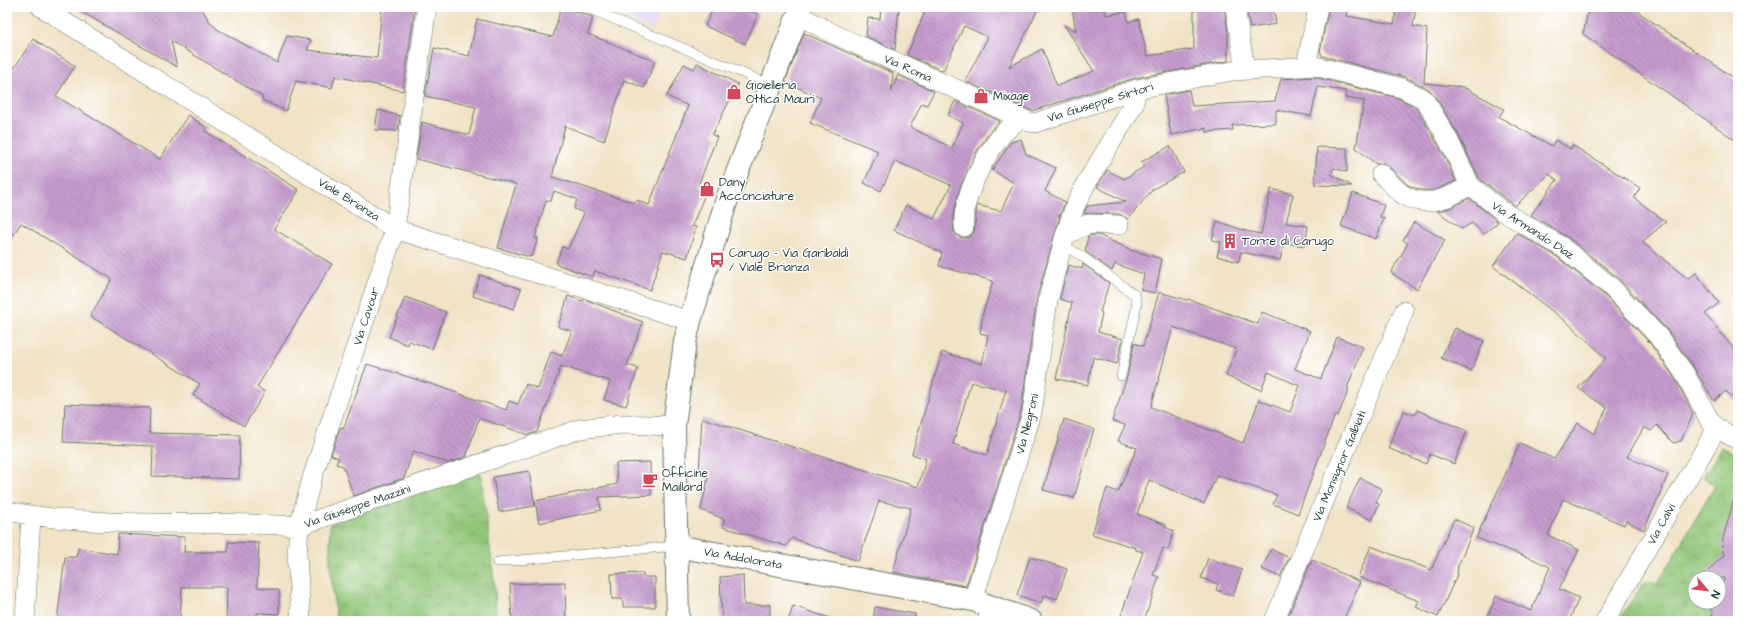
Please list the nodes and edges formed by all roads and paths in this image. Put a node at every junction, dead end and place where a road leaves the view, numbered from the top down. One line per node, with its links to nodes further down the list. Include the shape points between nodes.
1 (41, 7): 16 (street, Viale Brianza)
2 (427, 7): 16 (street, Via Cavour)
3 (585, 7): 9 (lane)
4 (1235, 7): 8 (street)
5 (1318, 7): 7 (street)
6 (799, 11): 9 (street); 11 (street, Via Roma, via 836,35)
7 (1306, 66): 8 (street, Via Giuseppe Sirtori); 13 (street, Via Armando Diaz, via 1315,66 1402,88 1424,99 1449,141)
8 (1245, 70): 10 (street, Via Giuseppe Sirtori)
9 (771, 85): 19 (street, via 727,199)
10 (1137, 89): 11 (street, Via Giuseppe Sirtori, via 1035,123); 17 (street, Via Negroni, via 1133,106 1075,206)
11 (1018, 119): 15 (street, via 994,145 975,178)
12 (1381, 174): 13 (street, via 1402,194 1422,202 1439,201 1454,196)
13 (1470, 185): 22 (street, Via Armando Diaz, via 1502,211 1562,247 1591,269 1632,308 1658,336 1685,374)
14 (1119, 225): 17 (street, via 1089,224)
15 (964, 227)
16 (395, 229): 19 (street, Viale Brianza); 26 (street, Via Cavour, via 313,475)
17 (1064, 240): 20 (lane, via 1080,255 1135,295 1137,304); 29 (street, Via Negroni, via 1048,300 1032,413)
18 (1404, 311): 34 (street, Via Monsignor Galbiati)
19 (690, 321): 21 (street, via 681,365)
20 (1121, 376)
21 (674, 426): 26 (street, Via Giuseppe Mazzini, via 622,424 580,429); 27 (street)
22 (1717, 428): 23 (street, Via Armando Diaz); 35 (street, Via Calvi)
23 (1738, 440)
24 (7, 511): 25 (street, Via Giuseppe Mazzini)
25 (32, 516): 26 (street, Via Giuseppe Mazzini, via 99,522 254,523); 30 (street)
26 (299, 526): 31 (street, Via Cavour, via 297,555)
27 (676, 546): 28 (lane, Via Addolorata); 29 (street, Via Addolorata); 32 (street)
28 (497, 562)
29 (981, 608): 33 (street, Via Addolorata)
30 (25, 621)
31 (301, 621)
32 (678, 621)
33 (1031, 621)
34 (1274, 621)
35 (1605, 621)

